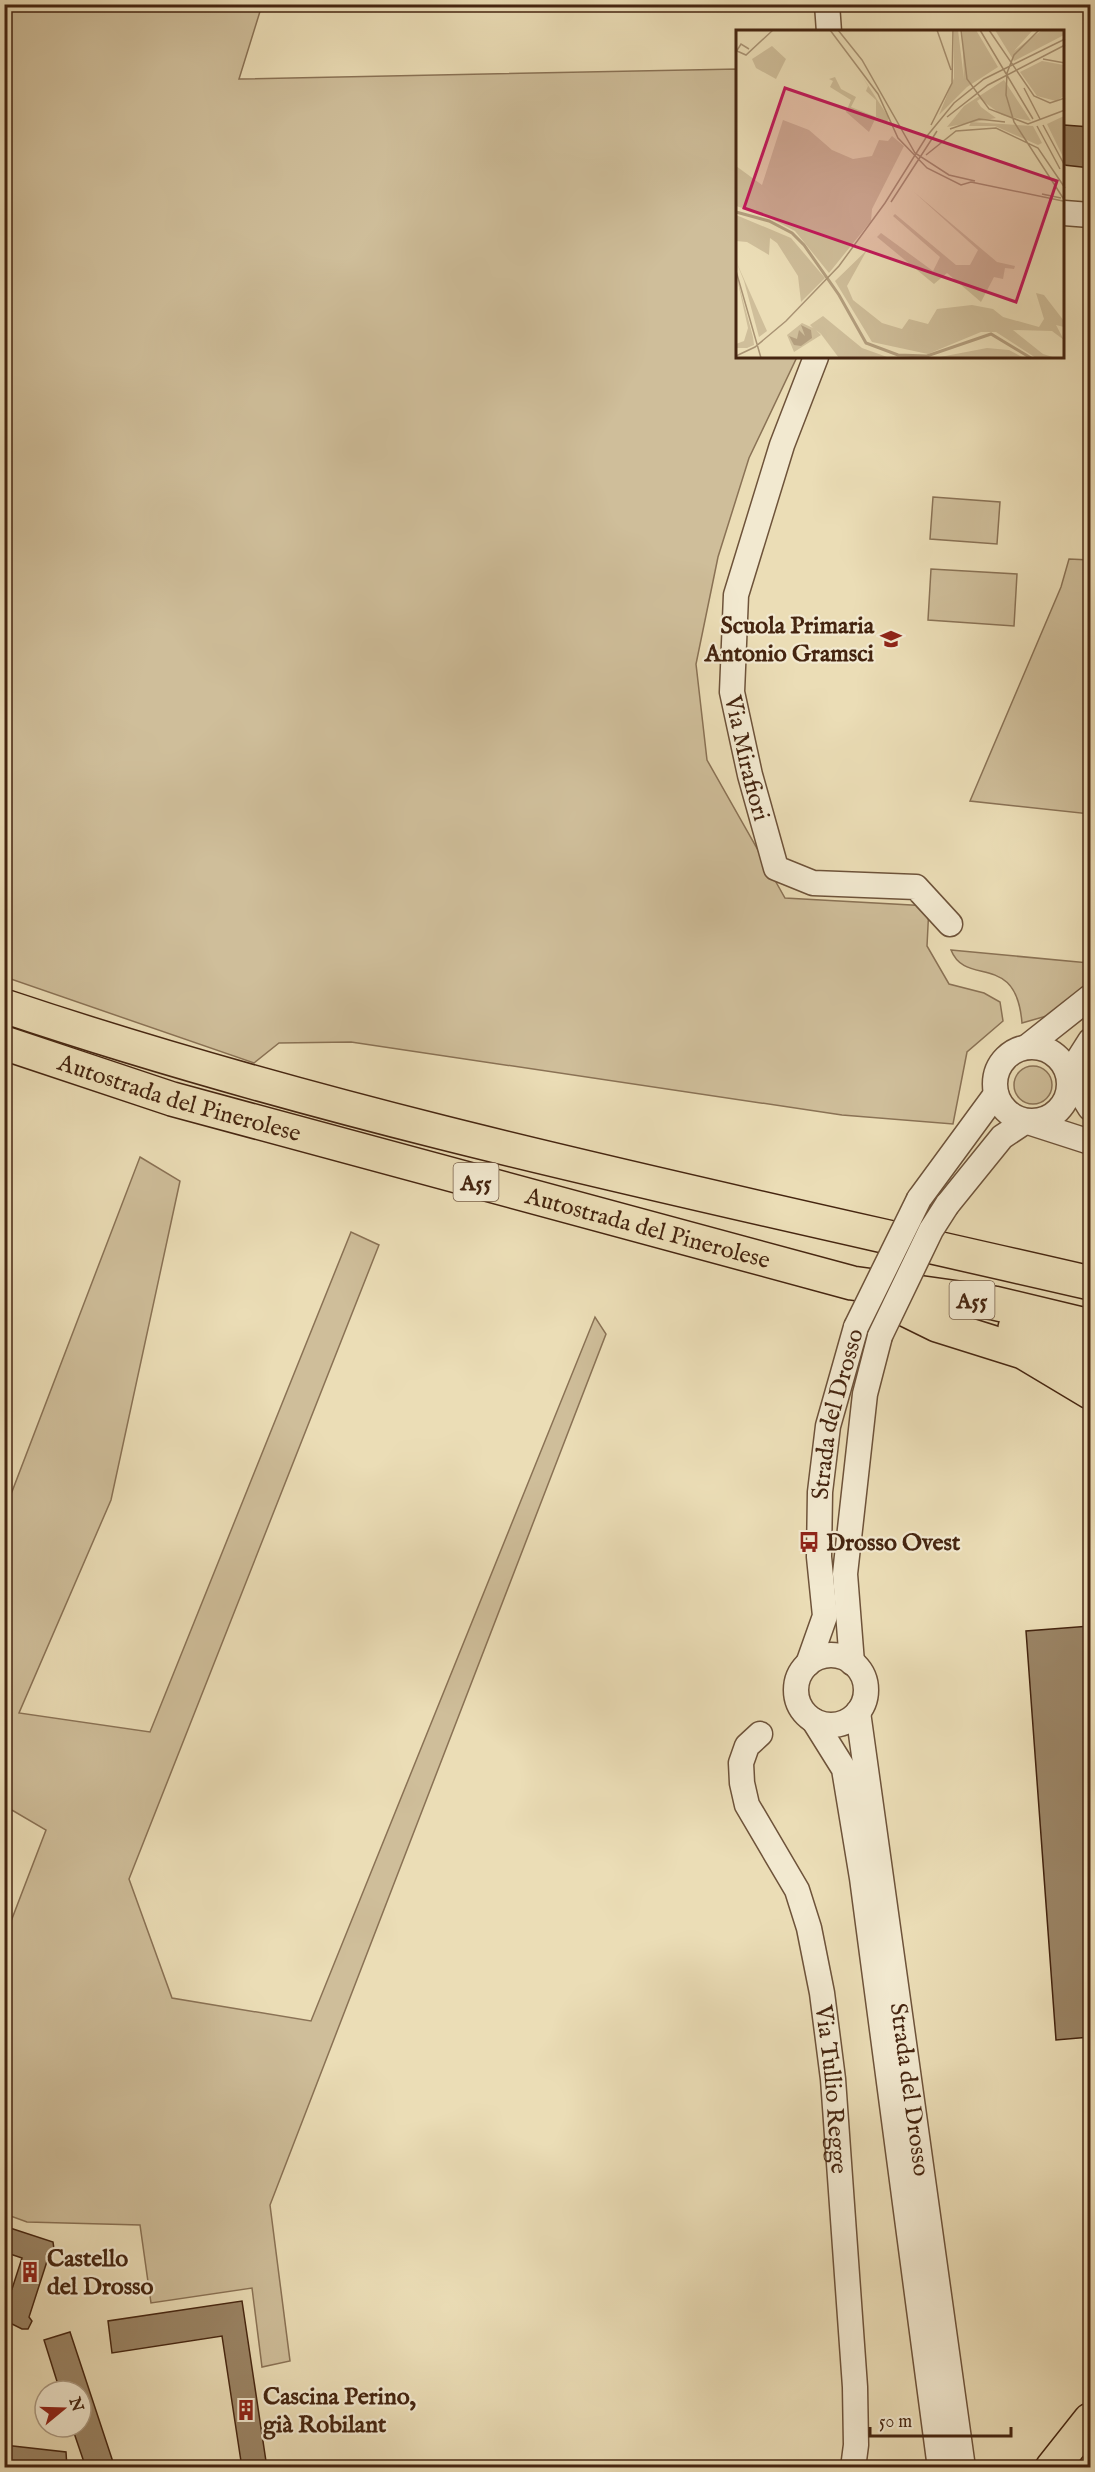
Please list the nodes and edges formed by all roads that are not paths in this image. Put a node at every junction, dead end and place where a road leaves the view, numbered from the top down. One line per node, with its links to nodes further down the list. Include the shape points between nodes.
1 (827, 4): 2 (street)
2 (829, 30)
3 (1065, 213): 4 (street)
4 (1090, 215)
5 (816, 358): 6 (street, Via Mirafiori, via 782,445 736,596 732,692 750,775 776,868 813,883 916,887)
6 (950, 924)
7 (1090, 997): 11 (street)
8 (4, 1006): 17 (highway, Autostrada del Pinerolese / A55, via 438,1133)
9 (1090, 1041): 12 (street)
10 (4, 1043): 19 (highway, Autostrada del Pinerolese / A55, via 183,1102)
11 (1028, 1046): 12 (street, via 1054,1053); 13 (street, via 1012,1052 999,1066)
12 (1069, 1074): 14 (street); 15 (street, via 1066,1102 1058,1111 1049,1118)
13 (996, 1094): 15 (street, via 1007,1112); 25 (street, Strada del Drosso, bridge, via 920,1199 856,1327 828,1426 820,1492 819,1557 825,1616)
14 (1090, 1108)
15 (1026, 1121): 16 (street); 24 (street, Strada del Drosso, bridge, via 1002,1137 947,1205 880,1336 865,1394 845,1574)
16 (1090, 1142)
17 (747, 1203): 18 (highway); 20 (highway, Autostrada del Pinerolese / A55)
18 (1090, 1262)
19 (852, 1283): 21 (highway, Autostrada del Pinerolese / A55, via 994,1303); 22 (highway, via 1024,1331); 23 (highway, via 937,1325 1023,1352)
20 (1090, 1283)
21 (1090, 1326)
22 (1090, 1356)
23 (1090, 1392)
24 (852, 1663): 25 (street, via 825,1656); 26 (street, via 864,1682)
25 (808, 1664): 27 (street, via 798,1678 797,1697)
26 (858, 1712): 27 (street, via 850,1720 832,1725); 29 (street, Strada del Drosso)
27 (814, 1721): 29 (street, Strada del Drosso, via 844,1769)
28 (760, 1734): 31 (street, Via Tullio Regge, via 747,1746 741,1763 747,1805 796,1890 809,1928 822,1993 855,2387)
29 (935, 2345): 32 (street, Strada del Drosso); 33 (street, Strada del Drosso)
30 (1090, 2420): 34 (highway)
31 (853, 2468)
32 (940, 2468)
33 (963, 2468)
34 (1052, 2468)

